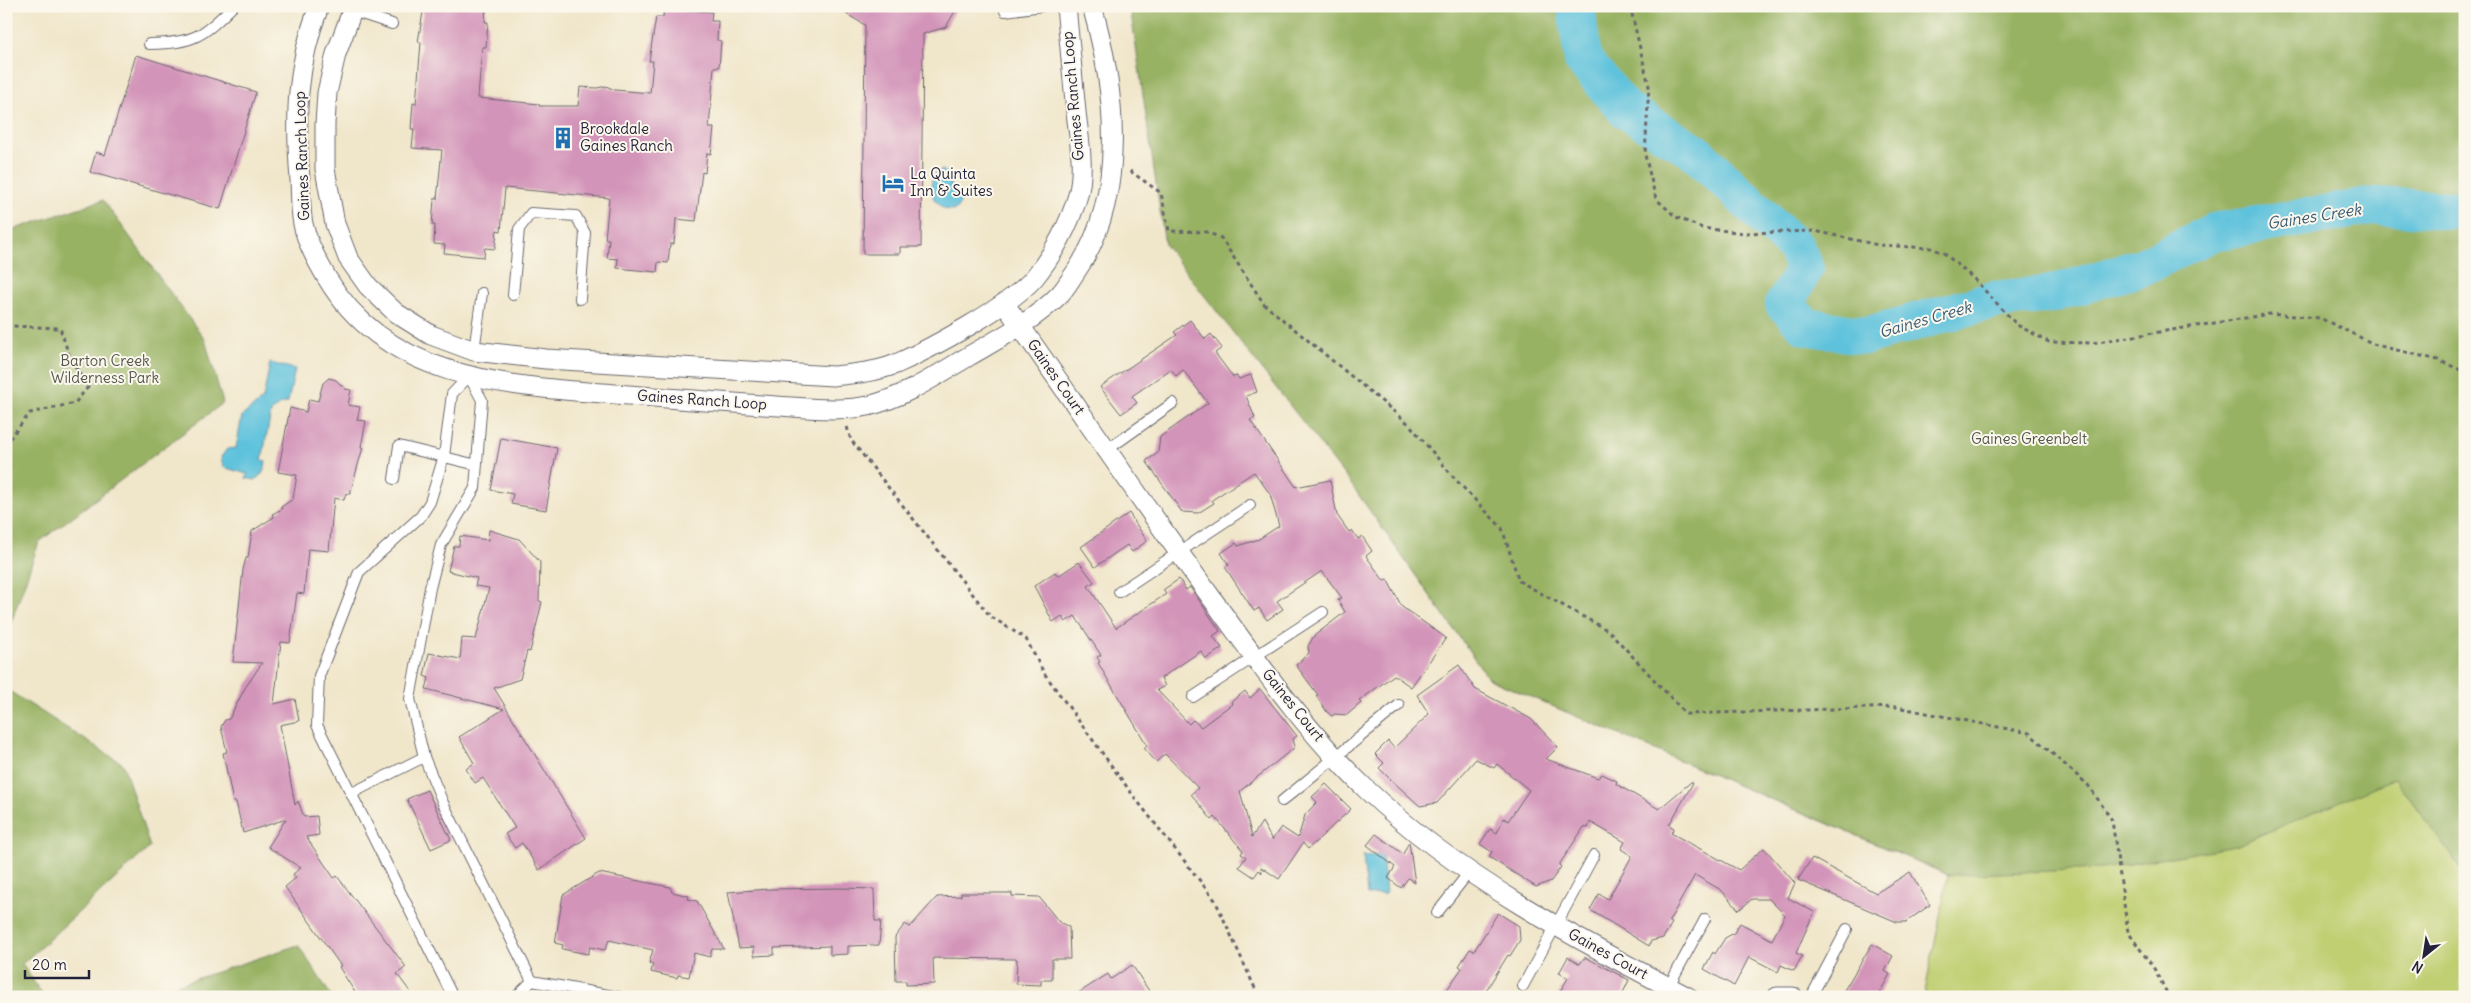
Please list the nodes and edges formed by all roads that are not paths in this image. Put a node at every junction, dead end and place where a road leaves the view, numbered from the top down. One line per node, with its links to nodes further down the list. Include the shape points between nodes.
1 (233, 6): 9 (lane, via 208,31 191,41)
2 (319, 6): 16 (street, Gaines Ranch Loop, via 309,32 298,92 303,224 314,256 336,293 362,323 395,348)
3 (1042, 6): 7 (lane)
4 (1066, 6): 13 (street, Gaines Ranch Loop, via 1080,152 1078,194 1050,256 1033,279)
5 (1092, 6): 14 (street, Gaines Ranch Loop, via 1104,47 1113,165 1097,234 1083,261 1060,294)
6 (349, 8): 8 (lane); 15 (street, Gaines Ranch Loop, via 327,93 324,124 325,169 335,224 348,258 368,286 396,313 431,335)
7 (1005, 11)
8 (392, 24)
9 (149, 44)
10 (482, 293): 15 (lane)
11 (513, 295): 12 (lane, via 519,229 532,212 576,216 585,233)
12 (580, 299)
13 (1004, 303): 14 (street, Gaines Court); 15 (street, Gaines Ranch Loop, via 895,364 833,376 546,359)
14 (1020, 326): 16 (street, Gaines Ranch Loop, via 891,399 839,409 518,387); 18 (street, Gaines Court)
15 (474, 351): 16 (street)
16 (469, 376): 19 (lane, via 452,394); 20 (lane, via 482,400)
17 (1172, 403): 18 (lane)
18 (1107, 450): 23 (street, Gaines Court)
19 (444, 456): 20 (lane); 21 (lane, via 399,446); 31 (lane, via 430,502 421,516 359,572 319,676 317,725)
20 (477, 465): 29 (lane, via 475,488 441,545 420,641 410,699)
21 (394, 479)
22 (1250, 505): 23 (lane)
23 (1178, 552): 24 (lane); 26 (street, Gaines Court)
24 (1119, 592)
25 (1323, 612): 26 (lane)
26 (1254, 657): 27 (lane); 30 (street, Gaines Court)
27 (1193, 697)
28 (1399, 705): 30 (lane)
29 (424, 757): 31 (lane); 39 (lane)
30 (1336, 757): 32 (lane); 34 (street, Gaines Court, via 1374,796 1436,848)
31 (352, 793): 43 (lane)
32 (1282, 801)
33 (1594, 855): 37 (lane)
34 (1470, 871): 35 (lane); 37 (street, Gaines Court, via 1519,905)
35 (1437, 913)
36 (1705, 919): 41 (lane)
37 (1556, 925): 40 (lane); 41 (street, Gaines Court)
38 (1846, 929): 49 (lane)
39 (532, 981): 42 (lane); 44 (lane)
40 (1523, 986)
41 (1666, 992): 46 (street, Gaines Court)
42 (581, 993): 45 (lane)
43 (453, 997)
44 (516, 997)
45 (619, 997)
46 (1688, 997)
47 (1777, 997): 48 (street)
48 (1793, 997)
49 (1811, 997)

